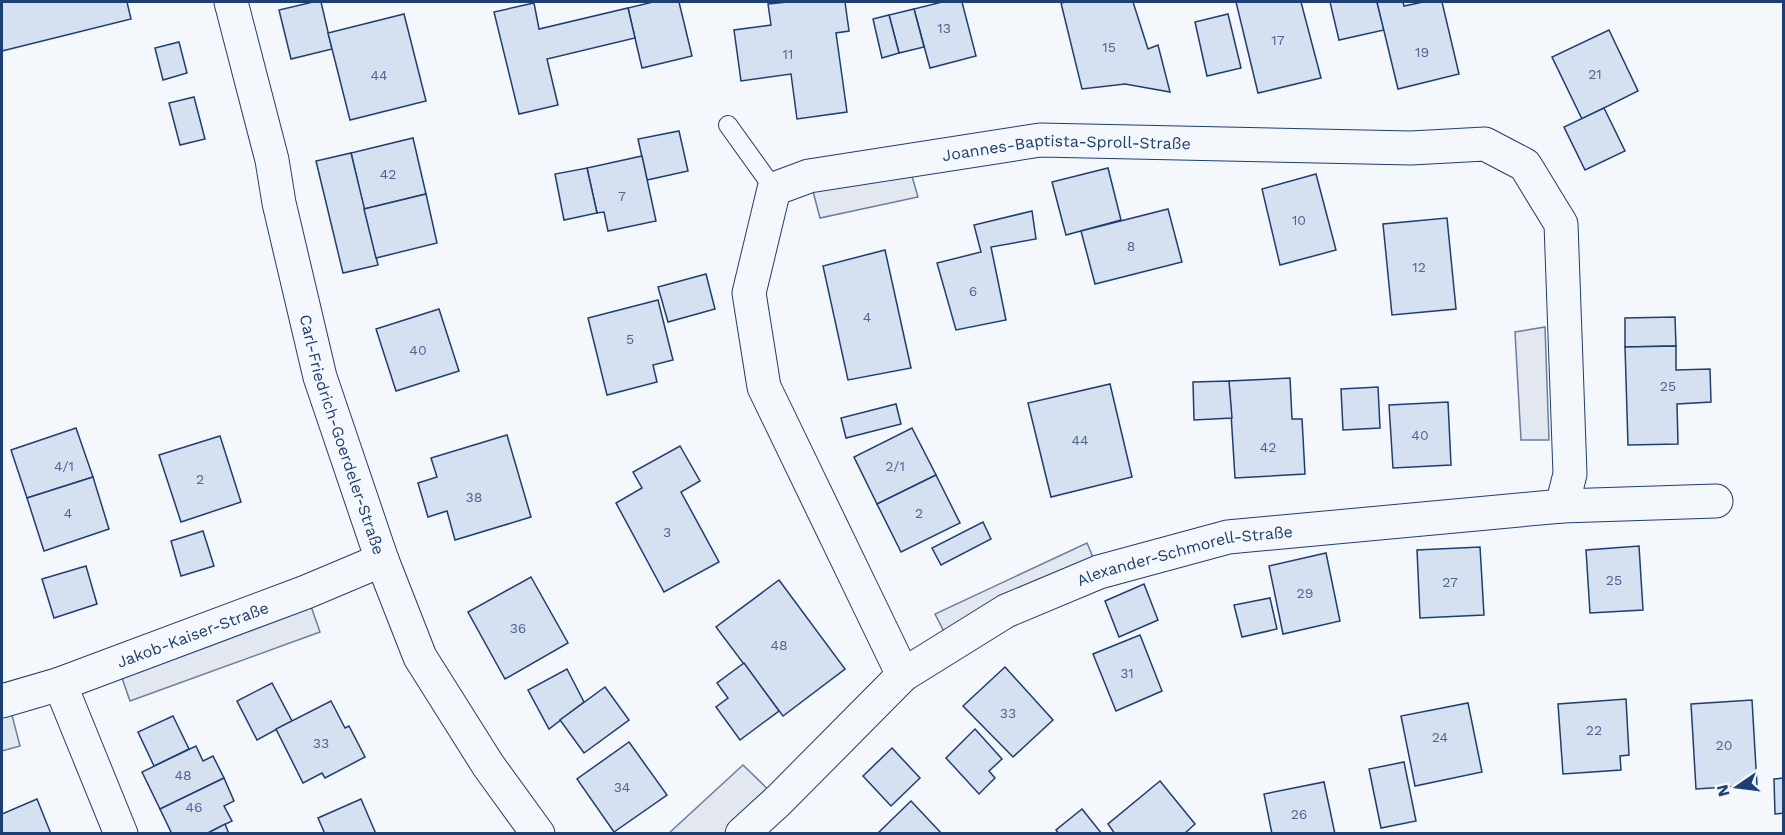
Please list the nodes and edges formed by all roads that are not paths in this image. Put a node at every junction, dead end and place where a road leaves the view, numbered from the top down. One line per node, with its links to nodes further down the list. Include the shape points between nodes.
1 (231, 2): 6 (street, Carl-Friedrich-Goerdeler-Straße, via 272,160 320,376)
2 (728, 125): 3 (lane)
3 (774, 189): 5 (street, Joannes-Baptista-Sproll-Straße, via 809,176 1040,140 1411,148 1485,144 1525,165 1561,224 1570,474); 7 (street, via 749,293 764,387)
4 (1716, 501): 5 (street, Alexander-Schmorell-Straße)
5 (1562, 506): 7 (street, Alexander-Schmorell-Straße, via 1228,537 1099,572 1006,611)
6 (382, 560): 8 (street, Jakob-Kaiser-Straße); 11 (street, Carl-Friedrich-Goerdeler-Straße, via 420,657 488,765)
7 (903, 675): 12 (street, Alexander-Schmorell-Straße)
8 (60, 684): 9 (street, Jakob-Kaiser-Straße); 10 (street)
9 (2, 702)
10 (121, 834)
11 (538, 834)
12 (742, 834)

